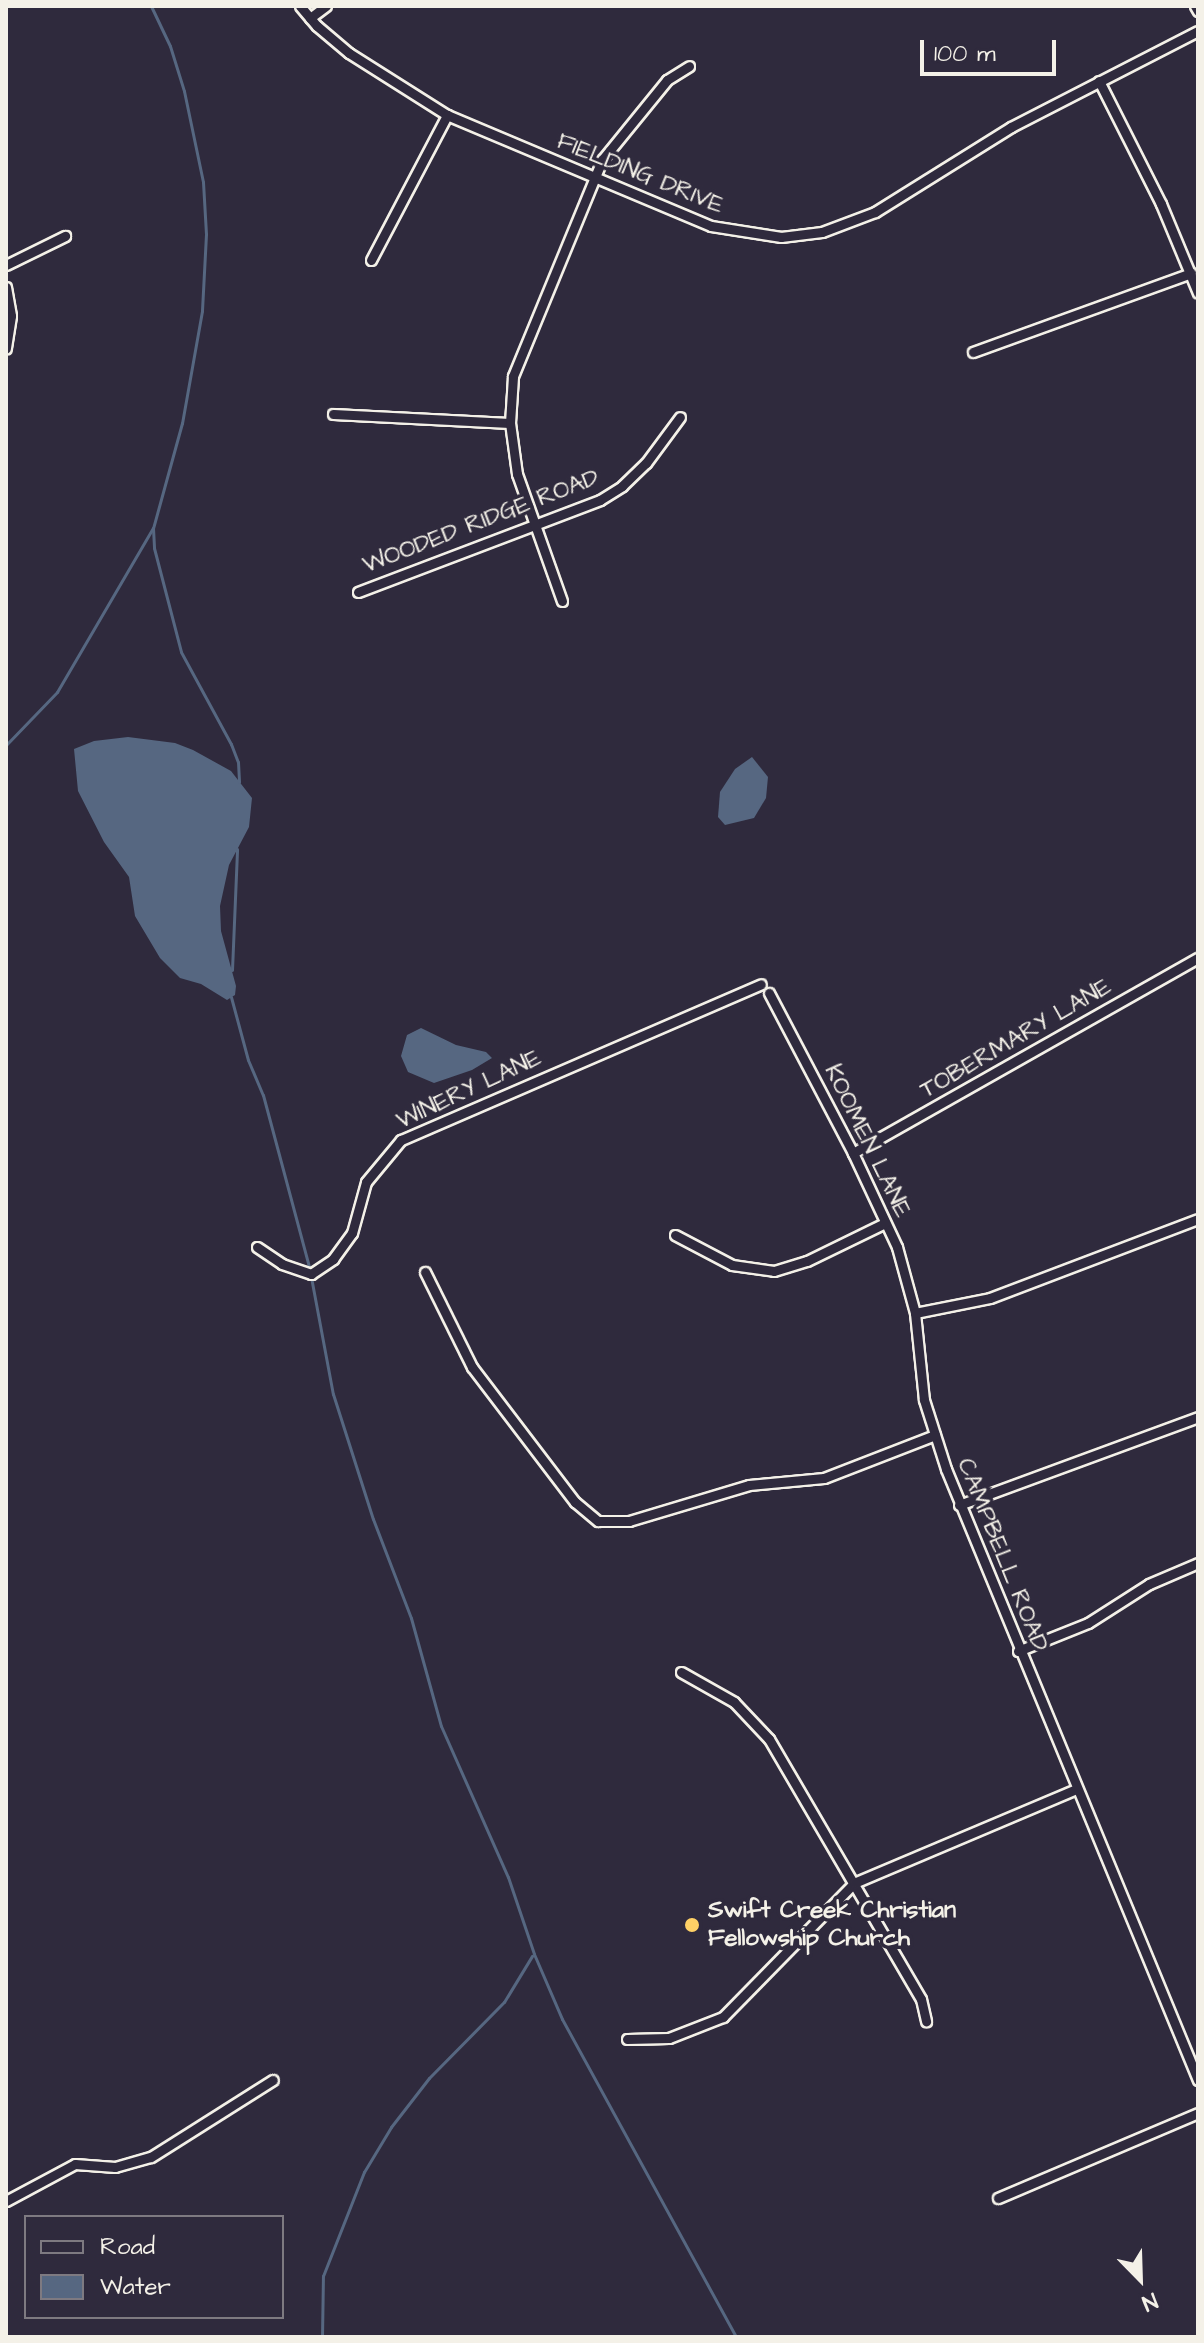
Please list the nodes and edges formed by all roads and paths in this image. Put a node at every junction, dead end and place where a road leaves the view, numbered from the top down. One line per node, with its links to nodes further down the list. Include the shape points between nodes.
1 (300, 6): 3 (street, FIELDING DRIVE)
2 (326, 6): 3 (street)
3 (310, 18): 7 (street, FIELDING DRIVE, via 359,60)
4 (1198, 31): 6 (street, FIELDING DRIVE)
5 (689, 66): 8 (street, via 667,80 611,147)
6 (1099, 81): 8 (street, FIELDING DRIVE, via 981,144 875,212 803,235 727,231); 12 (street)
7 (447, 115): 8 (street, FIELDING DRIVE); 10 (street)
8 (594, 177): 19 (street, via 517,363)
9 (65, 236): 11 (street)
10 (371, 260)
11 (6, 265)
12 (1191, 273): 14 (street); 16 (street)
13 (6, 287): 15 (street, via 11,316)
14 (1198, 293)
15 (6, 349)
16 (973, 352)
17 (333, 414): 19 (street)
18 (680, 417): 20 (street, WOODED RIDGE ROAD, via 622,486)
19 (510, 423): 20 (street, via 517,474)
20 (535, 525): 21 (street, WOODED RIDGE ROAD); 22 (street)
21 (358, 592)
22 (562, 601)
23 (1198, 958): 26 (street, TOBERMARY LANE)
24 (761, 984): 30 (street, WINERY LANE, via 401,1140 366,1182 352,1233 333,1259 311,1274 282,1264)
25 (769, 993): 26 (street, KOOMEN LANE)
26 (853, 1153): 28 (street, KOOMEN LANE)
27 (1198, 1219): 32 (street, via 1011,1291)
28 (885, 1223): 29 (street, via 774,1271 732,1265); 32 (street, KOOMEN LANE, via 903,1263)
29 (675, 1235)
30 (257, 1247)
31 (425, 1272): 34 (street, via 472,1367 575,1502 598,1521 629,1521 749,1485 824,1478)
32 (915, 1313): 34 (street, CAMPBELL ROAD, via 920,1379)
33 (1198, 1417): 35 (street)
34 (935, 1435): 35 (street, CAMPBELL ROAD)
35 (959, 1505): 37 (street, CAMPBELL ROAD)
36 (1198, 1563): 37 (street, via 1149,1584 1088,1623)
37 (1018, 1651): 39 (street, CAMPBELL ROAD)
38 (681, 1672): 40 (street, via 734,1702 759,1726)
39 (1076, 1789): 40 (street); 44 (street, CAMPBELL ROAD)
40 (854, 1883): 41 (street, via 921,1999); 42 (street, via 723,2017 669,2038)
41 (926, 2021)
42 (627, 2039)
43 (273, 2080): 47 (street, via 151,2157 115,2167 75,2164)
44 (1198, 2080)
45 (1198, 2113): 46 (street)
46 (998, 2198)
47 (6, 2201)

